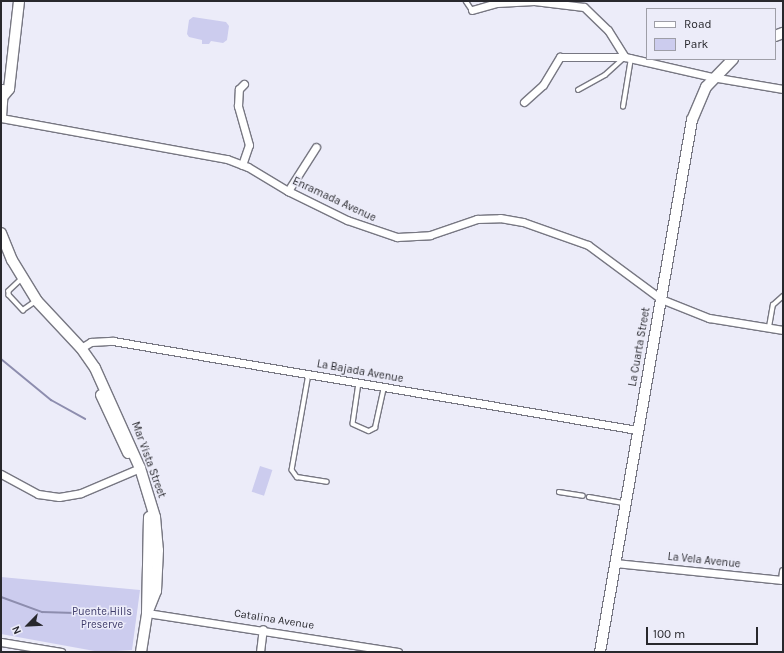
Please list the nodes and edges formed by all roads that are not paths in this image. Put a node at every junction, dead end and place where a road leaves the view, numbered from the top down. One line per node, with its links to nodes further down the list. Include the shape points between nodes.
1 (19, 1): 12 (street, via 6,60)
2 (466, 1): 3 (lane)
3 (472, 10): 4 (street, via 497,3 534,1 584,8 608,30)
4 (628, 57): 6 (street); 9 (lane, via 605,75); 10 (street, via 560,57 543,85); 11 (lane)
5 (732, 60): 6 (street, La Cuarta Street)
6 (712, 77): 8 (street); 19 (street, La Cuarta Street, via 699,98 692,120)
7 (244, 84): 14 (street, via 238,89 238,106 249,145)
8 (783, 89)
9 (578, 90)
10 (524, 102)
11 (623, 106)
12 (1, 117): 14 (street, Enramada Avenue, via 227,159)
13 (316, 147): 15 (street)
14 (242, 165): 15 (street, Enramada Avenue)
15 (288, 191): 19 (street, Enramada Avenue, via 347,220 397,237 430,235 477,218 523,222 588,245)
16 (1, 233): 17 (street, Mar Vista Street)
17 (22, 279): 20 (street, Mar Vista Street); 20 (lane, via 9,294 23,310)
18 (783, 296): 21 (lane, via 773,305)
19 (661, 299): 21 (street, Enramada Avenue, via 709,318); 27 (street, La Cuarta Street)
20 (37, 300): 23 (street, Mar Vista Street)
21 (769, 327): 22 (street, Enramada Avenue)
22 (783, 330)
23 (81, 348): 24 (street, La Bajada Avenue, via 91,342 113,341); 28 (street, Mar Vista Street, via 96,368)
24 (309, 374): 25 (street, La Bajada Avenue); 30 (lane, via 292,470 298,477)
25 (358, 383): 26 (street, La Bajada Avenue); 26 (lane, via 353,424 369,431 375,428)
26 (384, 387): 27 (street, La Bajada Avenue)
27 (637, 430): 34 (street, La Cuarta Street)
28 (138, 469): 29 (street, via 81,493 59,497 38,494); 37 (street, Mar Vista Street, via 155,517 158,550 156,590)
29 (1, 474)
30 (327, 482)
31 (560, 492): 32 (lane)
32 (583, 496)
33 (589, 497): 34 (lane)
34 (625, 504): 35 (street, La Cuarta Street)
35 (615, 564): 36 (street, La Vela Avenue, via 782,580); 44 (street, La Cuarta Street)
36 (783, 571)
37 (146, 612): 38 (street, Catalina Avenue); 41 (street, Mar Vista Street)
38 (264, 629): 42 (street); 43 (street, Catalina Avenue)
39 (1, 642): 40 (street)
40 (61, 652)
41 (141, 652)
42 (260, 652)
43 (398, 652)
44 (600, 652)

